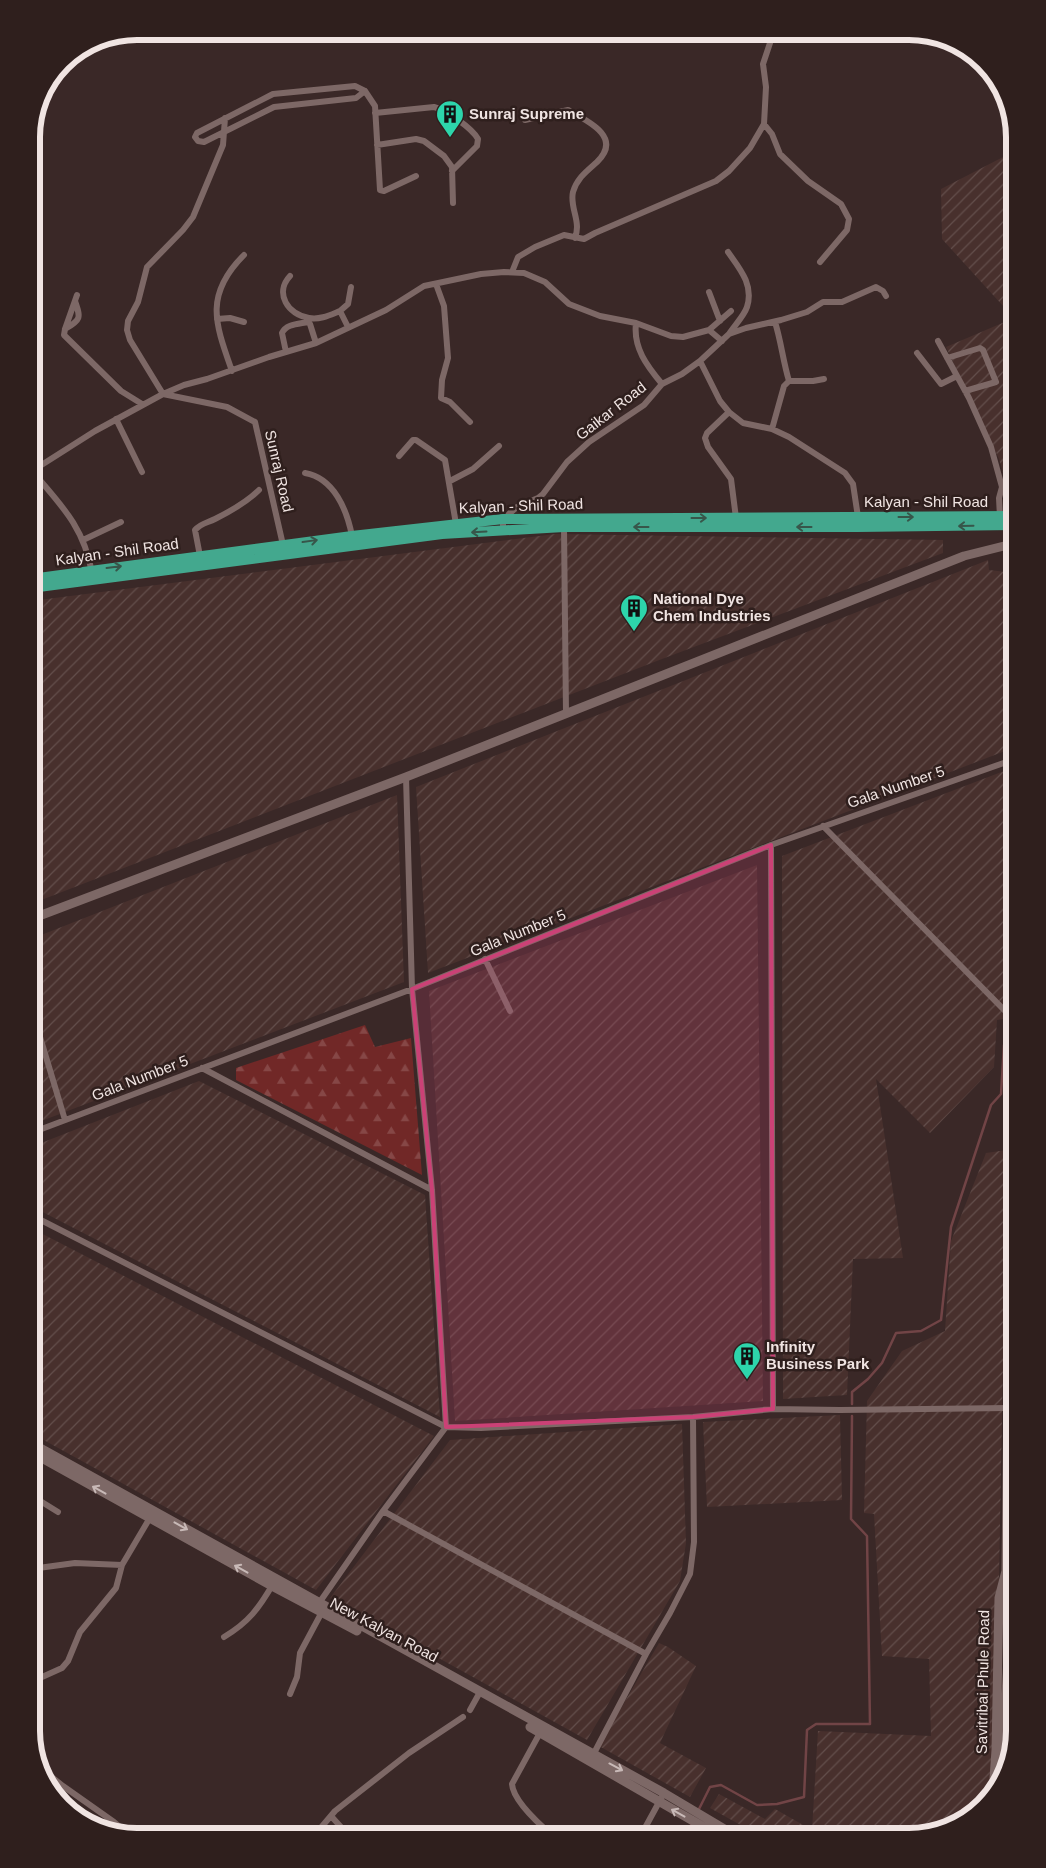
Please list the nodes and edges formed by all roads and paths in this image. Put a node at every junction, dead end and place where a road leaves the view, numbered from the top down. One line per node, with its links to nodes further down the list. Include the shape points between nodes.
1 (769, 40): 3 (street)
2 (771, 40): 3 (street)
3 (770, 43): 12 (street, via 763,64 766,87)
4 (365, 91): 5 (street, via 356,86); 7 (street, via 356,98); 9 (street, via 371,98)
5 (283, 93): 6 (street); 7 (street)
6 (264, 98): 8 (street); 10 (street)
7 (285, 105): 8 (street)
8 (269, 109): 13 (street)
9 (375, 113): 14 (street); 15 (street, via 442,109 472,131 478,139 477,146)
10 (225, 118): 13 (street); 13 (street, via 195,137 204,142)
11 (525, 120): 18 (street, via 568,110 598,128 606,139 606,150 578,179 573,193)
12 (764, 124): 18 (street, via 750,148 716,181 584,239); 21 (street, via 780,154 808,181 841,204 849,219 847,230)
13 (225, 132): 52 (street, via 223,145 193,217 147,267 138,302 128,322 130,340)
14 (377, 145): 15 (street, via 420,139 444,156); 16 (street, via 381,191)
15 (452, 171): 17 (street)
16 (416, 176)
17 (453, 203)
18 (576, 238): 22 (street, via 564,235 535,247 518,257)
19 (728, 252): 38 (street, Gaikar Road, via 748,284 747,307)
20 (244, 255): 31 (street, via 221,287)
21 (820, 262)
22 (512, 272): 24 (street, via 481,274); 35 (street, via 524,273 545,282 569,304 600,316)
23 (290, 276): 29 (street, via 282,291 291,311 310,318)
24 (436, 284): 36 (street, via 424,286 386,310); 56 (street, via 444,306 448,358 441,398 450,402)
25 (351, 287): 29 (street, via 348,304)
26 (709, 292): 32 (street)
27 (886, 296): 34 (street, via 876,287 842,302 823,302 807,312)
28 (76, 298): 53 (street, via 64,335 121,390)
29 (340, 311): 36 (street)
30 (731, 311): 32 (street)
31 (217, 319): 33 (street); 46 (street)
32 (720, 321): 37 (street)
33 (244, 322)
34 (775, 322): 38 (street); 49 (street)
35 (636, 323): 37 (street, via 671,336 682,337); 50 (street, via 639,349 646,365)
36 (348, 327): 41 (street)
37 (709, 330): 39 (street)
38 (729, 334): 39 (street, Gaikar Road)
39 (722, 341): 45 (street, Gaikar Road)
40 (938, 341): 44 (street)
41 (316, 343): 42 (street); 42 (street, via 308,322 289,326 282,333)
42 (286, 352): 46 (street)
43 (917, 353): 47 (street, via 941,384)
44 (947, 358): 47 (street); 51 (street, via 980,348 983,350 996,382)
45 (700, 362): 50 (street, Gaikar Road); 54 (street)
46 (232, 371): 52 (street)
47 (957, 376): 51 (street)
48 (824, 379): 49 (street)
49 (789, 381): 57 (street, via 784,386)
50 (662, 384): 70 (street, Gaikar Road, via 644,404 577,452 543,494 517,507)
51 (965, 391): 67 (street, via 994,456 1002,487)
52 (163, 394): 53 (street); 79 (street, Sunraj Road, via 227,407 255,422)
53 (142, 404): 55 (street)
54 (729, 412): 57 (street, via 743,423); 69 (street, via 705,438 731,479)
55 (116, 419): 60 (street); 61 (street)
56 (470, 422)
57 (772, 429): 66 (street, via 789,436 845,473 853,484)
58 (499, 446): 64 (street, via 473,468)
59 (399, 456): 64 (street, via 416,440 445,460)
60 (40, 466)
61 (142, 472)
62 (305, 473): 77 (street, via 315,475 334,490 349,521)
63 (40, 480): 78 (street, via 66,510)
64 (450, 481): 73 (street)
65 (259, 490): 81 (street, via 214,520 200,524 195,530)
66 (858, 517): 67 (main road, Kalyan - Shil Road, one-way to 67); 72 (main road, Kalyan - Shil Road)
67 (1000, 517): 68 (main road, Kalyan - Shil Road)
68 (1006, 517)
69 (736, 518): 70 (main road, Kalyan - Shil Road, one-way to 69); 72 (main road, Kalyan - Shil Road)
70 (503, 519): 73 (main road, Kalyan - Shil Road); 76 (street)
71 (121, 522): 78 (street)
72 (780, 522): 74 (main road, Kalyan - Shil Road, one-way to 72); 75 (main road, Kalyan - Shil Road, one-way to 75)
73 (456, 524): 77 (main road, Kalyan - Shil Road)
74 (1006, 525)
75 (564, 527): 76 (main road, Kalyan - Shil Road); 85 (street)
76 (503, 530): 82 (main road, Kalyan - Shil Road, one-way to 82, via 442,534)
77 (352, 536): 79 (main road, Kalyan - Shil Road, one-way to 77)
78 (83, 540): 82 (street)
79 (283, 545): 81 (main road, Kalyan - Shil Road)
80 (1006, 546): 85 (street, via 964,556)
81 (200, 556): 82 (main road, Kalyan - Shil Road, one-way to 81)
82 (93, 575): 83 (main road, Kalyan - Shil Road); 84 (main road, Kalyan - Shil Road)
83 (40, 578)
84 (40, 586)
85 (566, 714): 87 (street)
86 (1006, 762): 88 (street, Gala Number 5)
87 (406, 777): 90 (street); 92 (street)
88 (823, 826): 89 (street, Gala Number 5); 94 (street)
89 (771, 845): 91 (street, Gala Number 5); 102 (street)
90 (40, 917)
91 (485, 959): 92 (street, Gala Number 5); 93 (street)
92 (412, 989): 96 (street, Gala Number 5); 99 (street)
93 (510, 1011)
94 (1006, 1012)
95 (40, 1037): 97 (street)
96 (202, 1068): 97 (street, Gala Number 5); 99 (street)
97 (65, 1120): 98 (street, Gala Number 5)
98 (40, 1130)
99 (432, 1190): 104 (street)
100 (40, 1220): 104 (street)
101 (1006, 1408): 102 (street)
102 (773, 1409): 103 (street)
103 (693, 1417): 104 (street); 118 (street, via 694,1542 690,1574)
104 (446, 1428): 108 (street)
105 (40, 1448): 110 (street)
106 (40, 1457): 110 (street, one-way to 106)
107 (40, 1501): 109 (street)
108 (383, 1511): 115 (street); 118 (street)
109 (58, 1512)
110 (152, 1515): 111 (street); 114 (street)
111 (122, 1565): 112 (street, via 75,1563); 119 (street, via 116,1588 80,1632 68,1662)
112 (40, 1568)
113 (1006, 1571): 129 (street, Savitribai Phule Road, via 999,1598)
114 (274, 1583): 115 (street); 116 (street, via 259,1609)
115 (320, 1608): 117 (street); 120 (street, via 300,1653 297,1677)
116 (224, 1637)
117 (374, 1637): 121 (street, New Kalyan Road); 121 (street, New Kalyan Road, via 390,1642)
118 (646, 1654): 127 (street)
119 (40, 1678)
120 (290, 1694)
121 (479, 1694): 123 (street); 125 (street, New Kalyan Road)
122 (1006, 1696): 126 (street, Savitribai Phule Road)
123 (470, 1710)
124 (463, 1717): 132 (street, via 409,1753)
125 (541, 1730): 127 (street, New Kalyan Road); 136 (street, via 512,1784 522,1805)
126 (1003, 1756)
127 (591, 1759): 130 (street, New Kalyan Road, one-way to 130); 131 (street, New Kalyan Road)
128 (50, 1775): 133 (street)
129 (994, 1778)
130 (664, 1794): 131 (street); 139 (street, New Kalyan Road)
131 (660, 1803): 137 (street); 138 (street, New Kalyan Road, one-way to 131)
132 (331, 1816): 134 (street); 135 (street)
133 (119, 1826)
134 (321, 1828)
135 (342, 1828)
136 (545, 1828)
137 (645, 1828)
138 (705, 1828)
139 (723, 1828)

